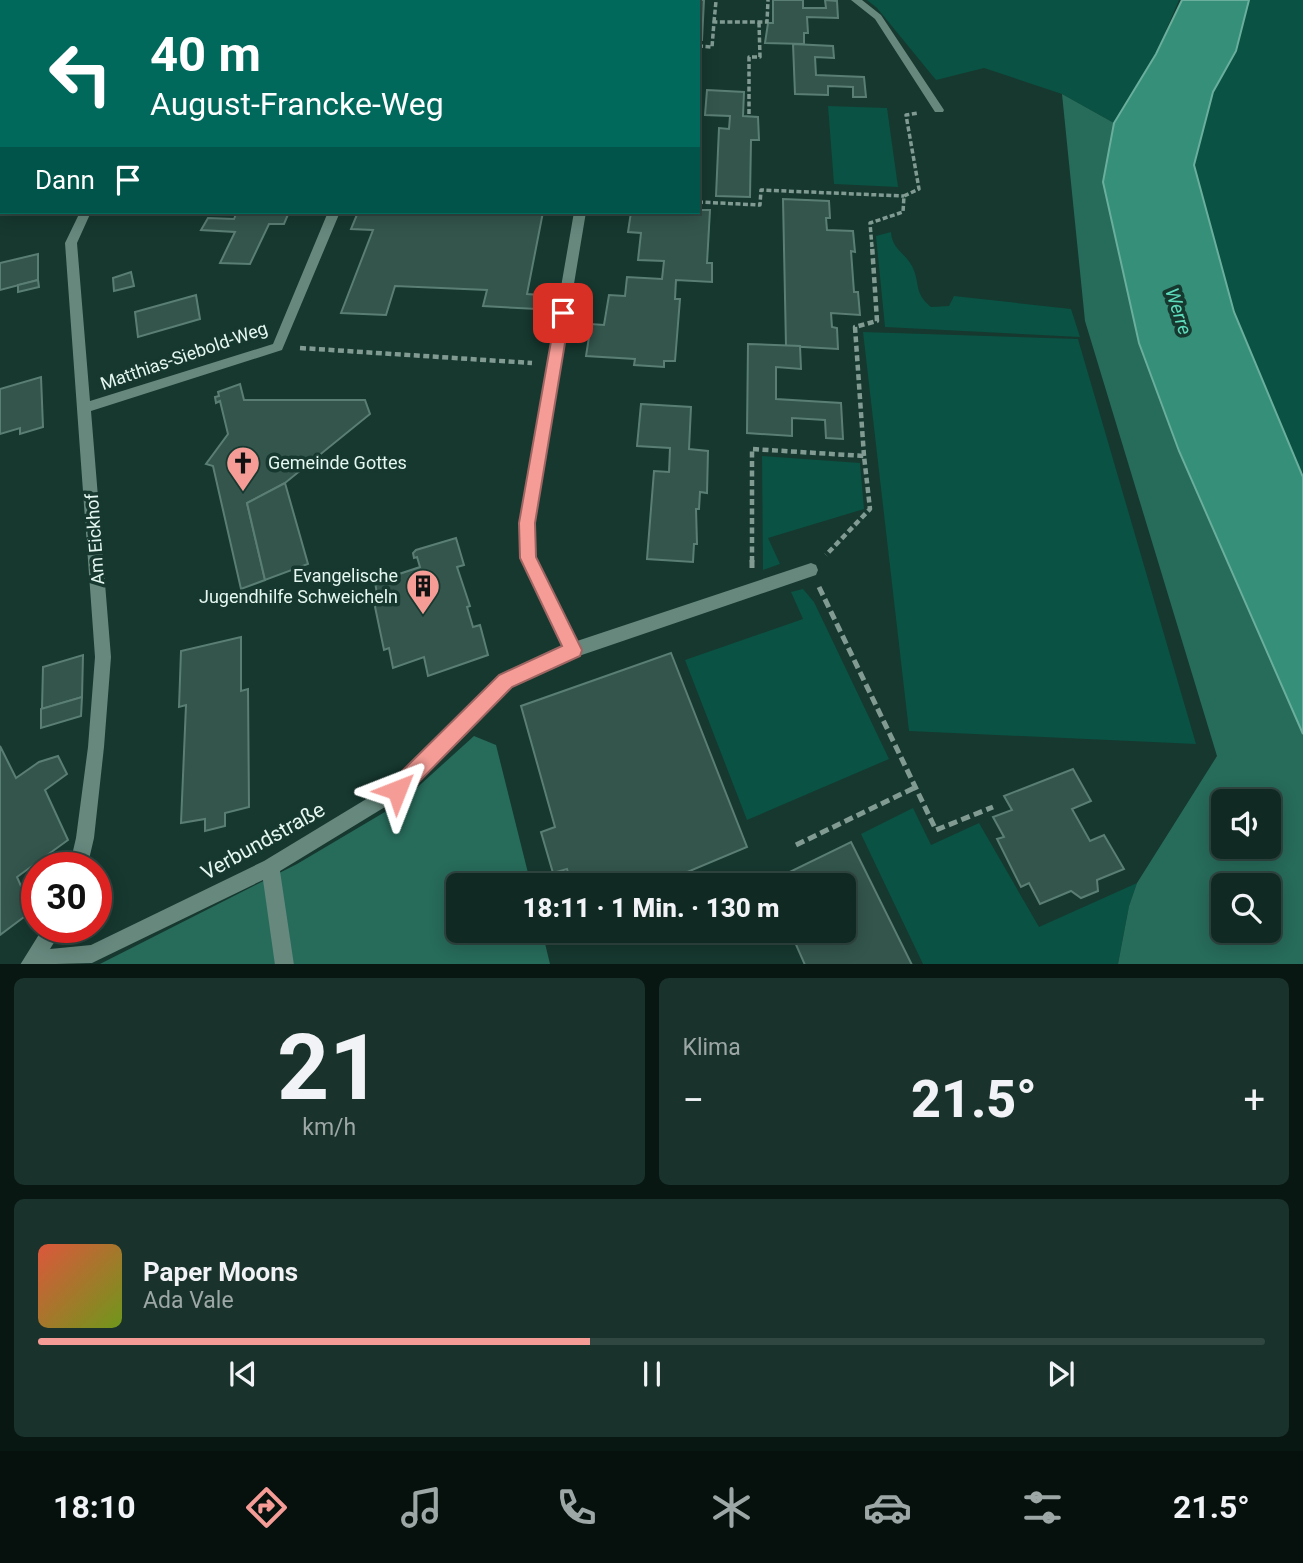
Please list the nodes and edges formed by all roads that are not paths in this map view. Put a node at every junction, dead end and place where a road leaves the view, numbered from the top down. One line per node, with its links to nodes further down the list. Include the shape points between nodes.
1 (856, 0): 2 (street, via 878,17)
2 (939, 110)
3 (84, 214): 6 (street, Am Eickhof, via 71,243)
4 (333, 214): 6 (street, Matthias-Siebold-Weg, via 278,347)
5 (580, 214): 8 (street, via 527,523 528,558)
6 (85, 408): 9 (street, Am Eickhof, via 103,657)
7 (811, 570): 8 (street, Verbundstraße)
8 (573, 650): 10 (street, Verbundstraße, via 505,681 397,790)
9 (82, 852)
10 (270, 867): 12 (street, Verbundstraße, via 92,954); 13 (street)
11 (44, 943): 12 (street)
12 (31, 963)
13 (285, 964)

